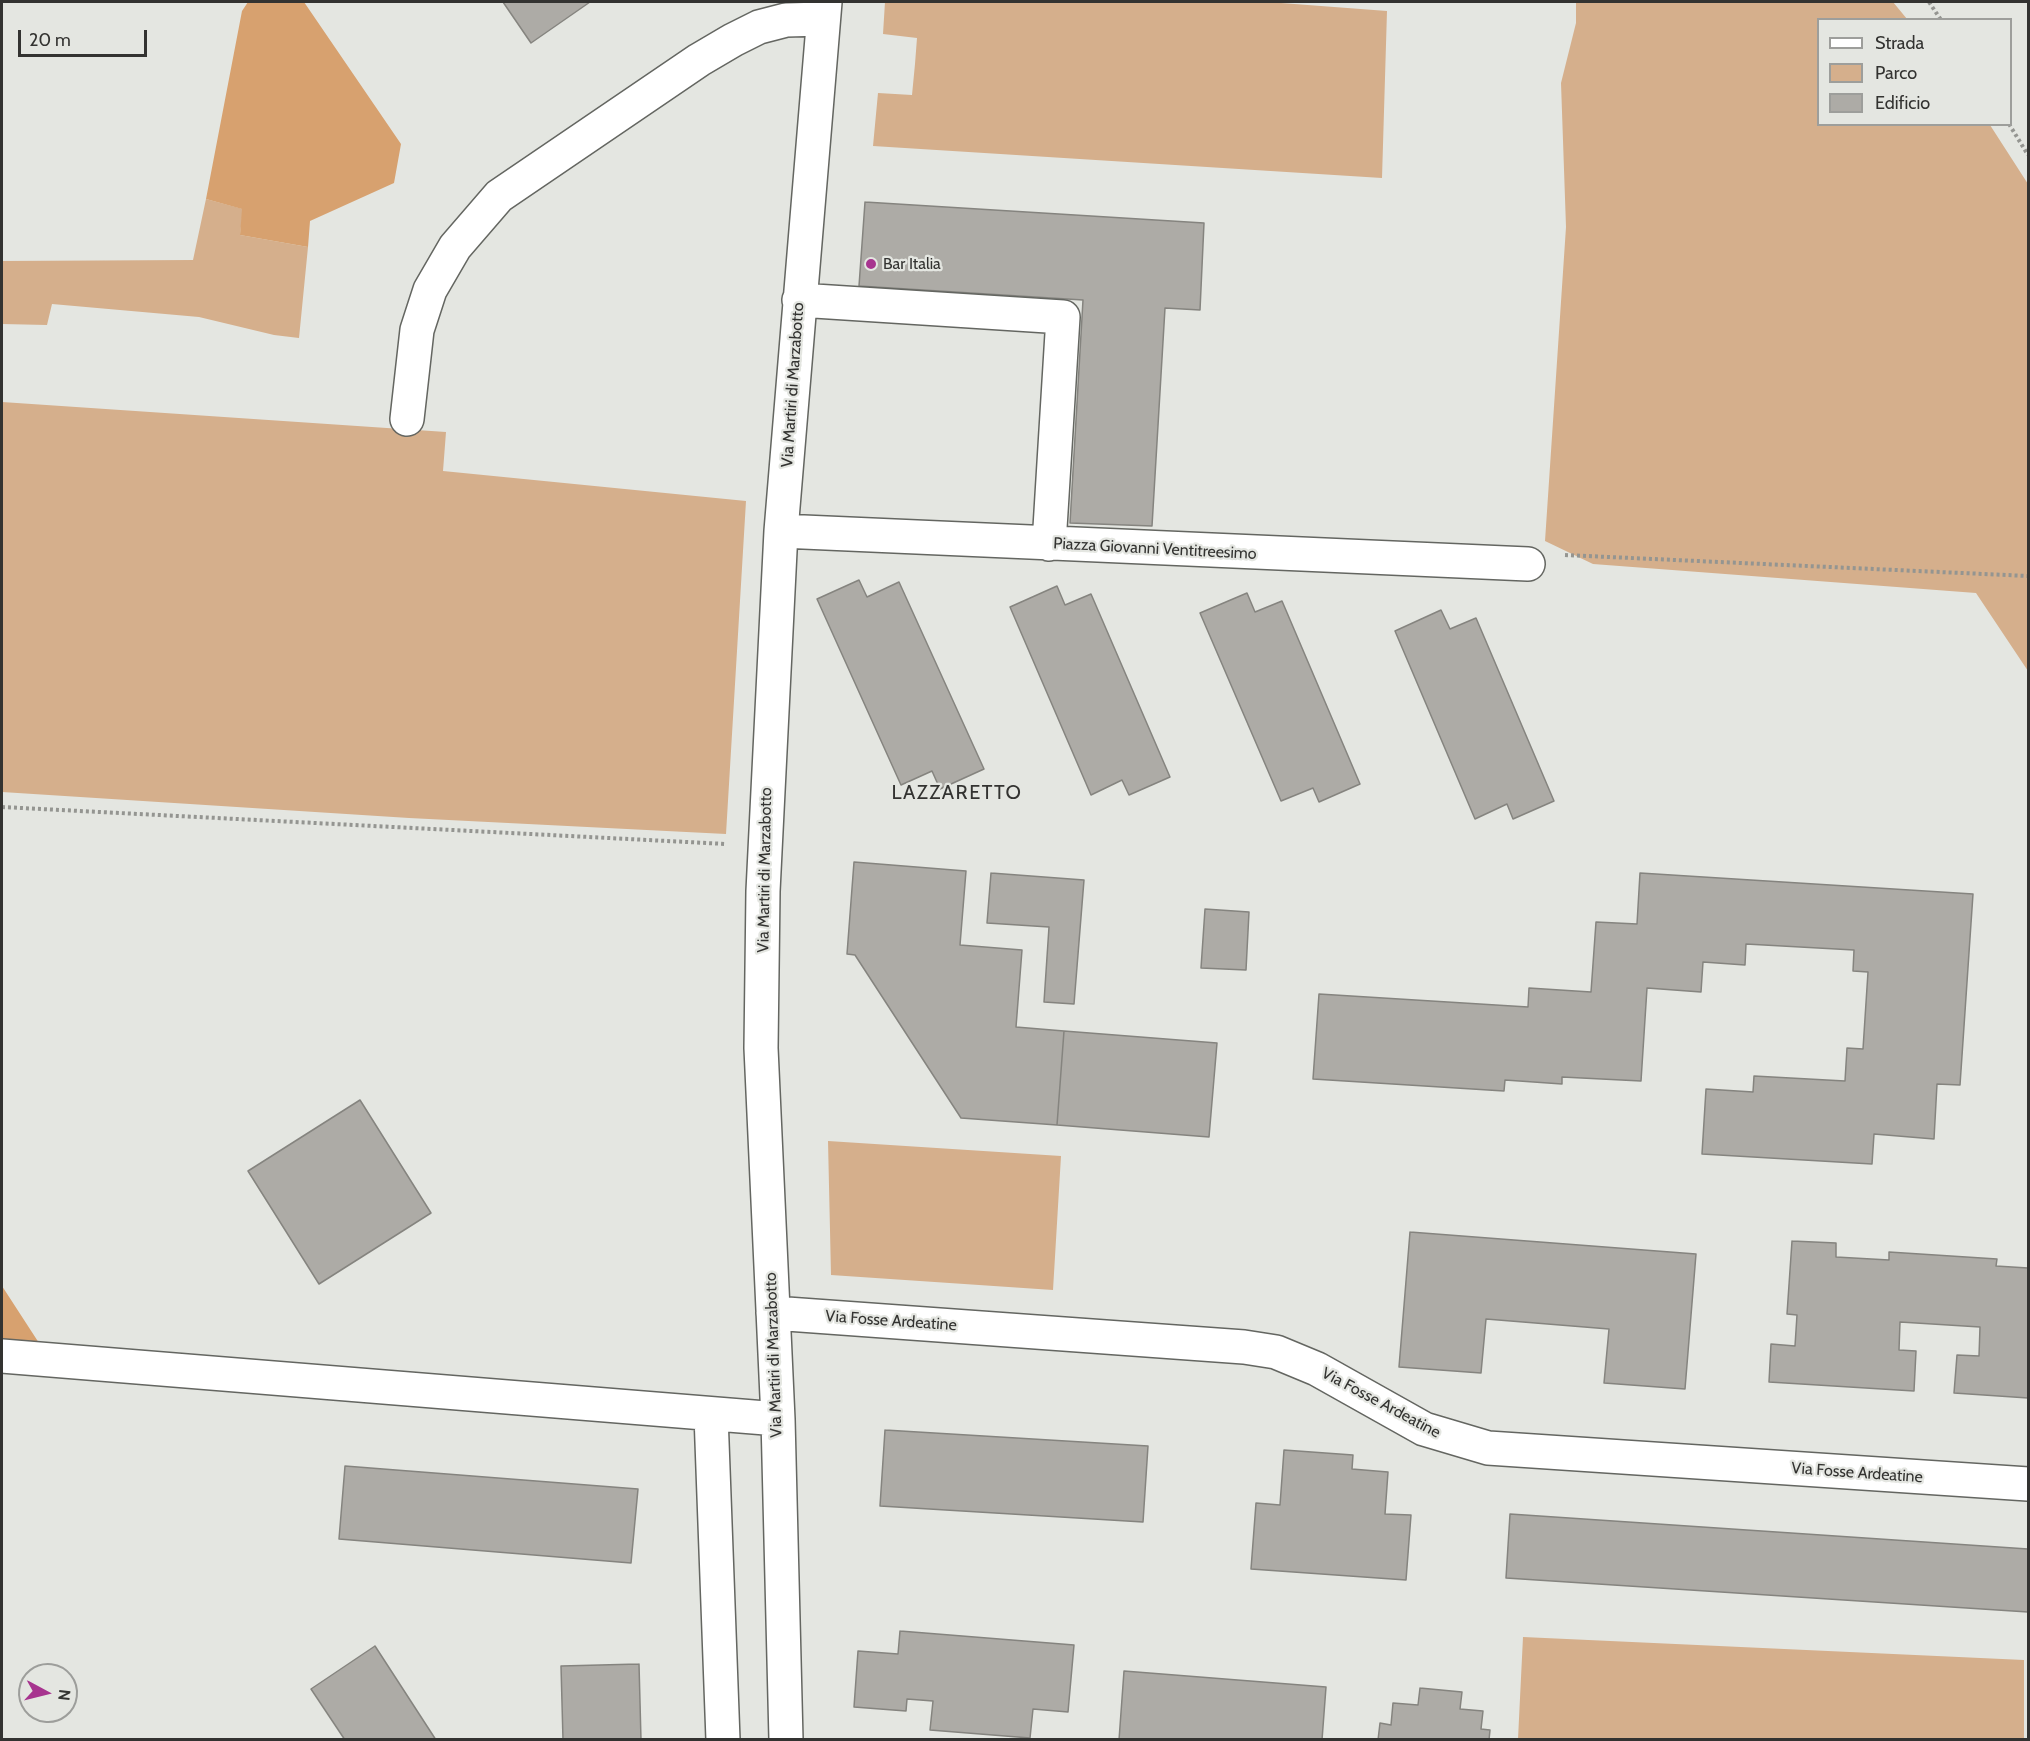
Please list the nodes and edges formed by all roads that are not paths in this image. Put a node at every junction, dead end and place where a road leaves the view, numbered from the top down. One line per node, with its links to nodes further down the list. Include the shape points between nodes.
1 (824, 10): 2 (street, Via Martiri di Marzabotto); 3 (street, via 759,27 733,40 499,196 455,247 430,290 417,330)
2 (799, 300): 4 (street, Via Martiri di Marzabotto); 5 (street, via 1063,316)
3 (407, 419)
4 (781, 531): 5 (street, Piazza Giovanni Ventitreesimo); 7 (street, Via Martiri di Marzabotto, via 765,846 761,1048)
5 (1049, 544): 6 (street, Piazza Giovanni Ventitreesimo)
6 (1528, 564)
7 (773, 1313): 10 (street, Via Martiri di Marzabotto); 11 (street, Via Fosse Ardeatine, via 1276,1352 1317,1369 1424,1429 1488,1448)
8 (2, 1356): 9 (street)
9 (711, 1415): 10 (street); 12 (street)
10 (778, 1419): 13 (street, Via Martiri di Marzabotto)
11 (2028, 1484)
12 (723, 1740)
13 (786, 1740)

